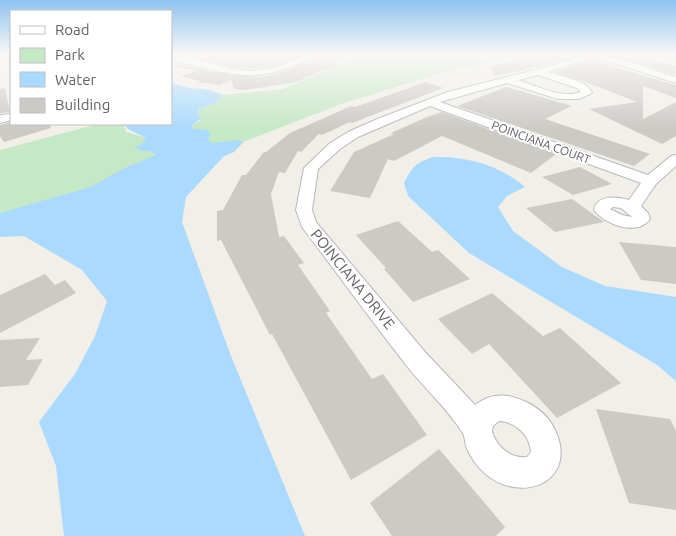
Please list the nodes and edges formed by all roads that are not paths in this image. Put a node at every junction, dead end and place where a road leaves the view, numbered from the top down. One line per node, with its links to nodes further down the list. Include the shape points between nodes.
1 (508, 80): 2 (street, via 556,95 582,96 587,91); 3 (street, POINCIANA DRIVE, via 452,94)
2 (562, 80)
3 (432, 103): 5 (street, POINCIANA COURT); 7 (street, POINCIANA DRIVE, via 384,120 335,146 311,168 304,210 308,222 416,359)
4 (676, 159): 5 (street)
5 (650, 181): 6 (street)
6 (632, 207)
7 (477, 428)

